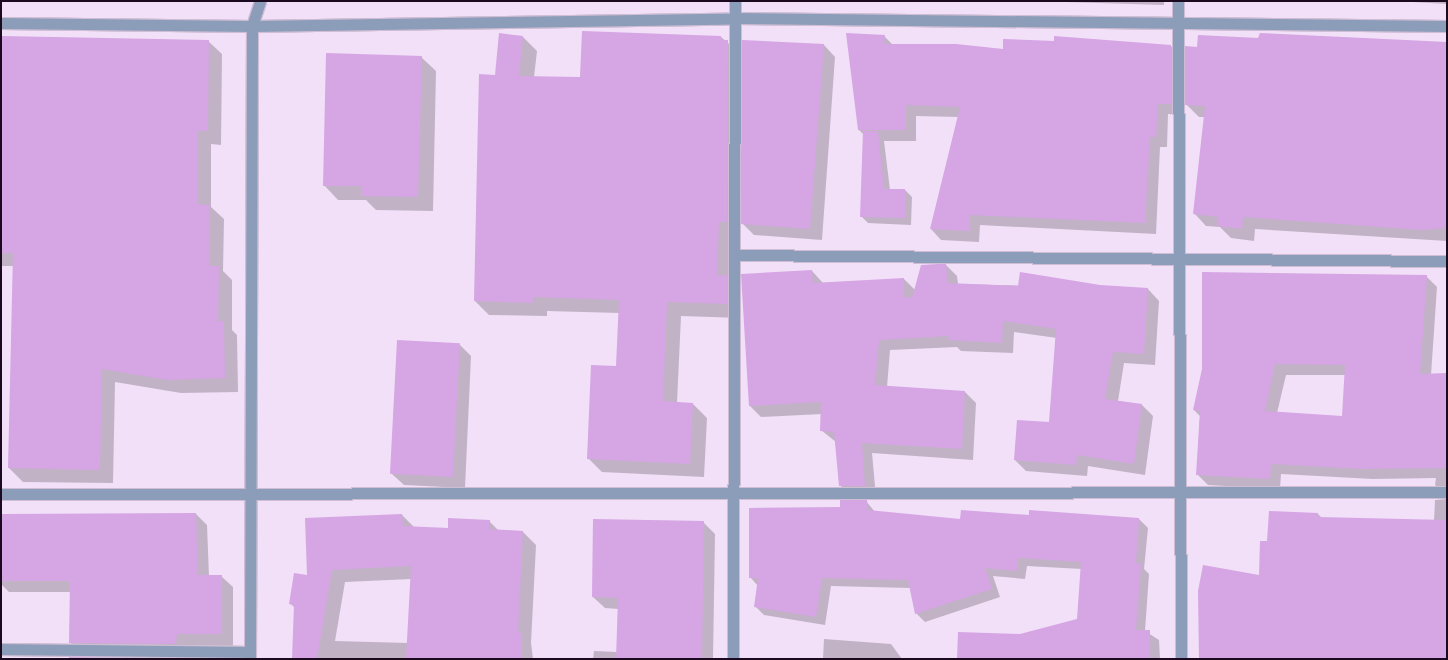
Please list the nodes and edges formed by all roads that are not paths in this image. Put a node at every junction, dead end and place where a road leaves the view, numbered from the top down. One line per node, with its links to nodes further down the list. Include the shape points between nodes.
1 (260, 1): 7 (street)
2 (735, 1): 4 (street)
3 (1178, 1): 5 (street)
4 (736, 18): 5 (street); 7 (street); 9 (street)
5 (1179, 22): 8 (street); 10 (street)
6 (1, 24): 7 (street)
7 (252, 26): 14 (street)
8 (1447, 26)
9 (734, 255): 10 (street); 16 (street)
10 (1181, 256): 11 (street); 15 (street)
11 (1447, 260)
12 (1447, 492): 15 (street)
13 (1, 494): 14 (street)
14 (248, 494): 16 (street); 18 (street)
15 (1180, 495): 16 (street); 20 (street)
16 (736, 496): 19 (street)
17 (1, 649): 18 (street)
18 (250, 656)
19 (732, 659)
20 (1181, 659)

